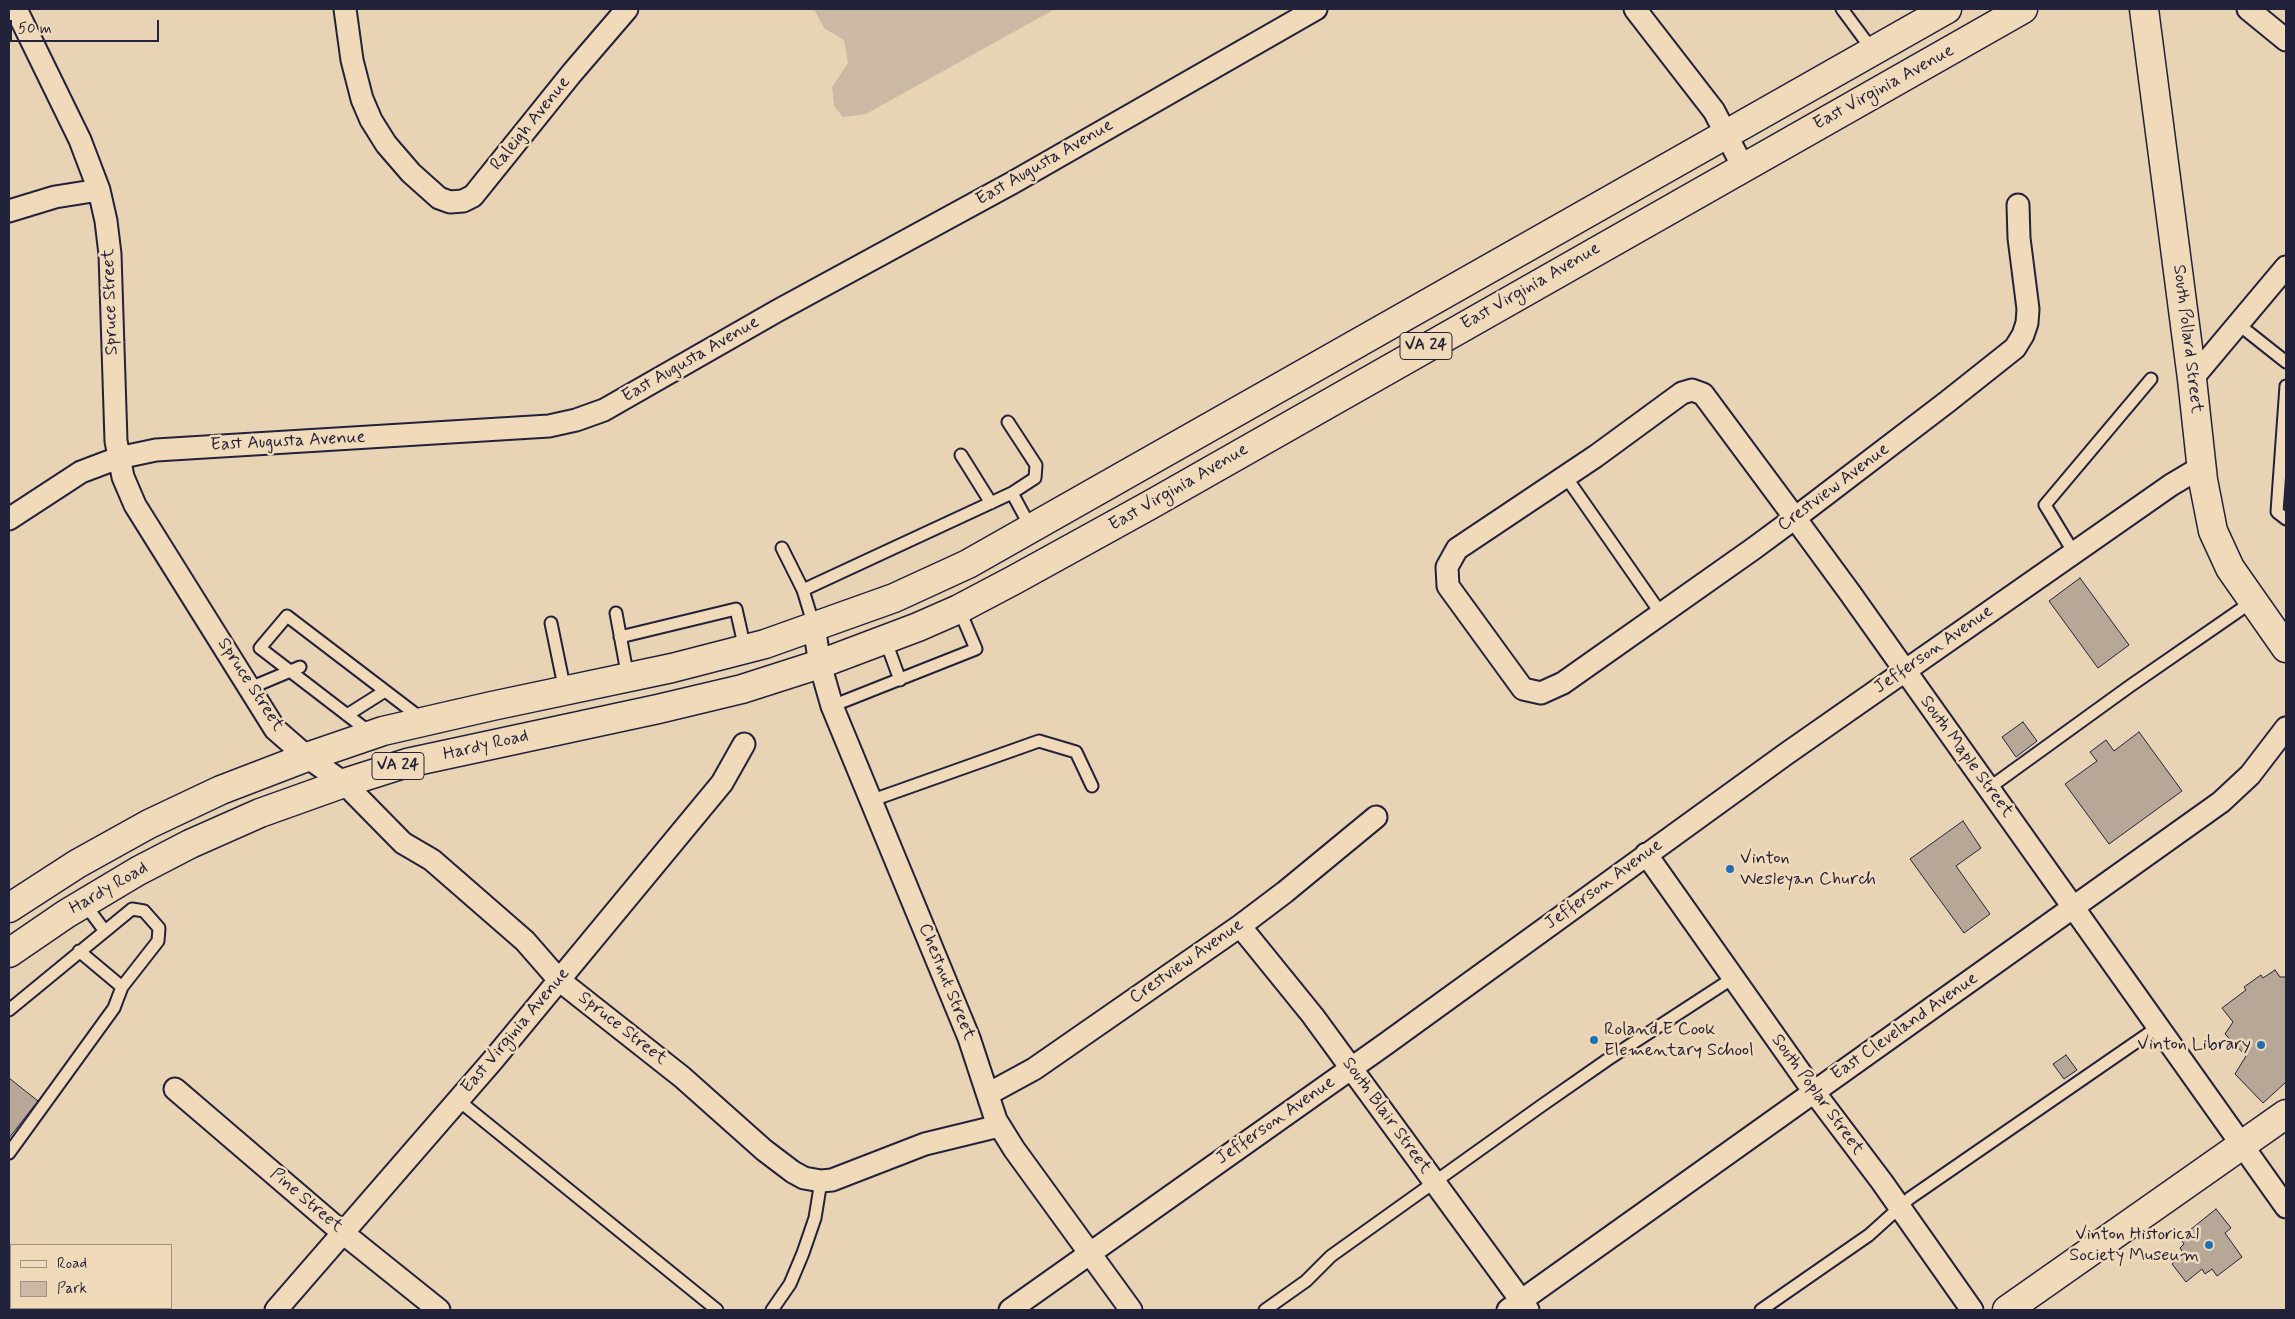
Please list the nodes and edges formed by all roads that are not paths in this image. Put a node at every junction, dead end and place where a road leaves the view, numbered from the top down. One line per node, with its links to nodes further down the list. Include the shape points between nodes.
1 (16, 9): 15 (street, Spruce Street, via 80,140)
2 (345, 9): 3 (street, Raleigh Avenue, via 352,60 371,120 386,144 423,184 439,198 450,202 462,202 473,196)
3 (627, 9)
4 (1316, 9): 27 (street, East Augusta Avenue, via 604,410 549,426 156,450)
5 (1635, 9): 13 (street, via 1714,111)
6 (1842, 9): 12 (lane)
7 (1948, 9): 12 (main road, East Virginia Avenue / VA 24)
8 (2023, 9): 14 (main road, East Virginia Avenue / VA 24)
9 (2144, 9): 22 (main road, South Pollard Street)
10 (2248, 9): 11 (street)
11 (2286, 40)
12 (1873, 51): 13 (main road, East Virginia Avenue / VA 24)
13 (1727, 134): 14 (street); 35 (main road, East Virginia Avenue / VA 24)
14 (1743, 167): 40 (main road, East Virginia Avenue / VA 24, via 1150,505)
15 (98, 190): 17 (street, via 55,197); 27 (street, Spruce Street, via 110,254)
16 (2018, 205): 32 (street, Crestview Avenue, via 2028,323 2015,348)
17 (9, 211)
18 (2286, 267): 19 (street)
19 (2238, 324): 20 (lane); 22 (street)
20 (2286, 362)
21 (2151, 378): 37 (lane, via 2045,505)
22 (2192, 379): 28 (main road, South Pollard Street)
23 (2286, 386): 26 (lane)
24 (1008, 422): 30 (lane, via 1036,465 1035,478)
25 (961, 455): 31 (lane)
26 (2284, 455): 34 (lane, via 2277,512)
27 (118, 458): 33 (street, East Augusta Avenue, via 81,472); 54 (street, Spruce Street, via 135,505)
28 (2203, 466): 37 (street, Jefferson Avenue); 39 (main road, South Pollard Street, via 2213,531 2230,568)
29 (1566, 477): 32 (street, South Maple Street, via 1682,393 1692,390 1702,394); 42 (lane); 42 (street, Crestview Avenue, via 1457,549 1447,567 1448,586 1523,689 1542,693 1563,683)
30 (1012, 493): 31 (lane); 35 (lane)
31 (991, 503): 38 (lane)
32 (1794, 518): 42 (street, Crestview Avenue); 51 (street, South Maple Street)
33 (9, 519)
34 (2286, 520)
35 (1031, 528): 44 (main road, East Virginia Avenue / VA 24, via 968,564 903,594)
36 (782, 548): 38 (lane)
37 (2074, 553): 51 (street, Jefferson Avenue)
38 (803, 590): 44 (lane)
39 (2253, 601): 47 (main road, South Pollard Street); 66 (lane)
40 (959, 608): 46 (main road, East Virginia Avenue / VA 24); 53 (lane, via 976,649)
41 (616, 613): 45 (lane)
42 (1662, 615)
43 (551, 623): 56 (lane)
44 (814, 627): 48 (main road, Hardy Road / VA 24); 49 (street, Chestnut Street)
45 (620, 637): 48 (lane, via 736,609); 52 (lane)
46 (885, 640): 49 (main road, East Virginia Avenue / VA 24); 53 (lane)
47 (2286, 648)
48 (745, 649): 52 (main road, Hardy Road / VA 24)
49 (820, 664): 57 (street, Chestnut Street); 64 (main road, Hardy Road / VA 24, via 732,691 408,764)
50 (296, 670): 54 (lane); 55 (lane, via 260,648 287,616 352,671); 58 (lane)
51 (1905, 671): 66 (street, South Maple Street); 69 (street, Jefferson Avenue)
52 (628, 678): 56 (main road, Hardy Road / VA 24)
53 (900, 680): 57 (lane)
54 (250, 688): 63 (street, Spruce Street, via 275,729)
55 (385, 690): 58 (lane); 59 (lane)
56 (565, 691): 59 (main road, Hardy Road / VA 24)
57 (832, 706): 67 (street, Chestnut Street)
58 (347, 715): 61 (lane)
59 (425, 721): 61 (main road, Hardy Road / VA 24)
60 (2286, 728): 71 (street, East Cleveland Avenue, via 2236,790)
61 (373, 735): 63 (main road, Hardy Road / VA 24)
62 (744, 744): 78 (street, East Virginia Avenue, via 722,783)
63 (307, 757): 64 (street, Spruce Street); 72 (main road, Hardy Road / VA 24, via 221,790 149,824 77,864)
64 (344, 783): 70 (main road, Hardy Road / VA 24, via 260,813 190,844); 78 (street, Spruce Street, via 403,843 432,860 525,941)
65 (1092, 786): 67 (lane, via 1076,752 1039,741)
66 (1989, 788): 71 (street, South Maple Street)
67 (870, 801): 85 (street, Chestnut Street, via 969,1038)
68 (1376, 817): 73 (street, Crestview Avenue)
69 (1646, 854): 77 (street, South Poplar Street); 82 (street, Jefferson Avenue)
70 (84, 903): 74 (lane); 76 (main road, Hardy Road / VA 24)
71 (2074, 907): 81 (street, South Maple Street); 84 (street, East Cleveland Avenue)
72 (9, 908)
73 (1240, 926): 82 (street, South Blair Street); 85 (street, Crestview Avenue, via 1034,1069)
74 (104, 930): 75 (lane); 79 (lane, via 132,909 144,911 159,928 158,941)
75 (79, 951): 79 (lane); 80 (lane)
76 (9, 953)
77 (1733, 978): 84 (street, South Poplar Street); 92 (lane, via 1607,1060)
78 (559, 980): 86 (street, East Virginia Avenue); 91 (street, Spruce Street, via 682,1077 771,1156 804,1178)
79 (122, 987): 90 (lane, via 114,1008)
80 (9, 1010)
81 (2158, 1027): 89 (street, South Maple Street); 93 (lane)
82 (1351, 1068): 92 (street, South Blair Street); 96 (street, Jefferson Avenue)
83 (175, 1089): 95 (street, Pine Street)
84 (1814, 1092): 93 (street, South Poplar Street); 97 (street, East Cleveland Avenue)
85 (988, 1094): 88 (street, Chestnut Street)
86 (458, 1100): 95 (street, East Virginia Avenue); 100 (lane)
87 (2286, 1114): 89 (main road)
88 (999, 1126): 91 (street, via 925,1144 832,1180); 96 (street, Chestnut Street)
89 (2242, 1144): 94 (street, South Maple Street); 107 (main road)
90 (9, 1153)
91 (821, 1181): 101 (lane, via 815,1218 804,1253 790,1284)
92 (1434, 1182): 97 (street, South Blair Street); 104 (lane)
93 (1899, 1207): 105 (lane, via 1869,1235); 106 (street, South Poplar Street)
94 (2286, 1207)
95 (343, 1233): 98 (street, East Virginia Avenue); 99 (street, Pine Street)
96 (1090, 1252): 102 (street, Jefferson Avenue); 103 (street, Chestnut Street)
97 (1519, 1307)
98 (276, 1310)
99 (439, 1310)
100 (717, 1310)
101 (772, 1310)
102 (1010, 1310)
103 (1131, 1310)
104 (1264, 1310)
105 (1760, 1310)
106 (1972, 1310)
107 (2006, 1310)

